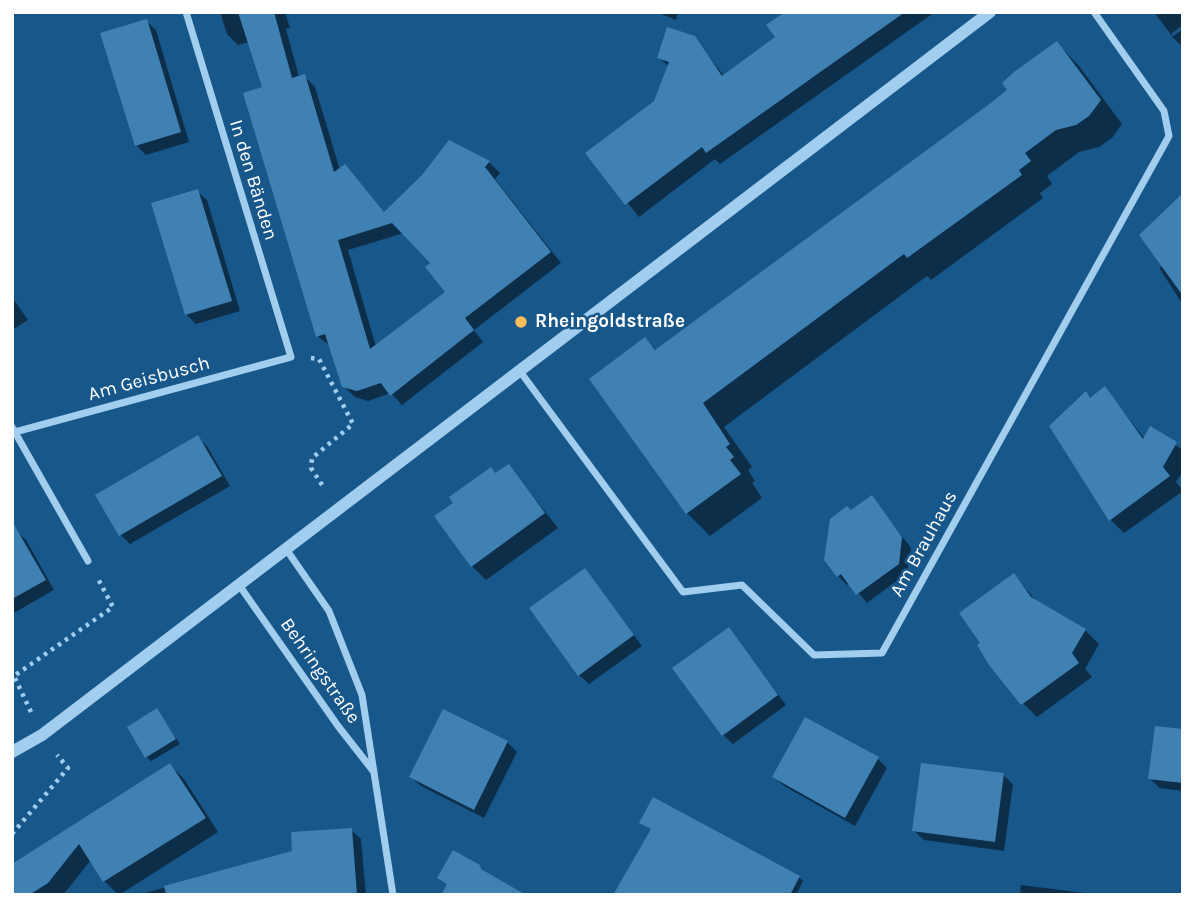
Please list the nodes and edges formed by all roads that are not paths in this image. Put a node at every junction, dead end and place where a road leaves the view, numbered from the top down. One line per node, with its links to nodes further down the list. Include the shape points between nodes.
1 (186, 12): 4 (street, In den Bänden)
2 (990, 12): 5 (street)
3 (1094, 12): 5 (street, Am Brauhaus, via 1164,111 1169,136 882,653 814,655 742,585 683,592)
4 (291, 357): 6 (street, Am Geisbusch)
5 (519, 370): 7 (street)
6 (14, 429): 8 (street, Am Geisbusch)
7 (286, 549): 9 (street); 11 (street, Behringstraße, via 329,611 362,695)
8 (88, 561)
9 (239, 585): 10 (street, via 42,735); 11 (street, Behringstraße)
10 (12, 752)
11 (376, 775): 12 (street, Behringstraße)
12 (393, 895)

